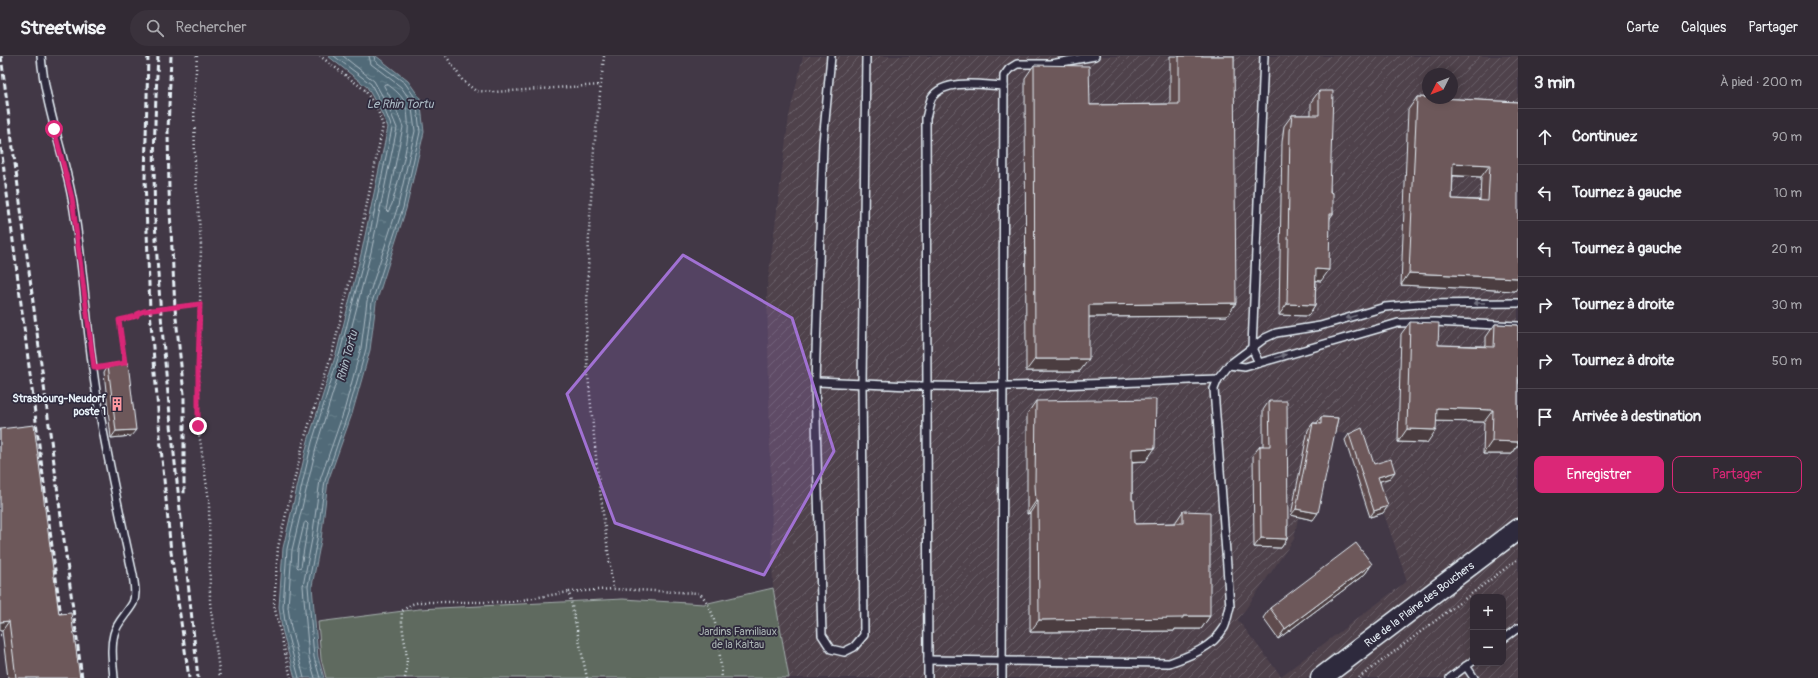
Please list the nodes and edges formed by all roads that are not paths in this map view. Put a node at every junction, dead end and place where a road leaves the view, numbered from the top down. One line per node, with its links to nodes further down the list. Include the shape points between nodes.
1 (41, 56): 24 (lane, via 49,108 72,198 97,395 135,590 133,602 114,634)
2 (831, 56): 13 (lane, via 822,143)
3 (866, 56): 14 (lane)
4 (1095, 56): 6 (lane, via 1051,64 1017,64 1004,76)
5 (1264, 56): 9 (lane)
6 (1004, 86): 15 (lane, via 953,84 942,88 932,97 926,118); 16 (lane)
7 (1518, 303): 9 (lane, one-way to 9, via 1385,307 1320,326 1276,333)
8 (1518, 326): 10 (lane, one-way to 8, via 1398,323)
9 (1252, 348): 10 (lane); 11 (lane)
10 (1259, 363): 11 (lane, via 1245,367)
11 (1229, 365): 12 (lane)
12 (1218, 379): 16 (lane); 21 (lane, via 1214,389 1230,607 1224,628 1212,641 1195,653 1168,663)
13 (815, 382): 14 (lane); 14 (lane, via 822,635 831,649 844,652 854,647 864,635)
14 (862, 384): 15 (lane)
15 (927, 386): 16 (lane); 20 (lane)
16 (1003, 386): 21 (lane)
17 (1518, 529): 27 (street, Rue de la Plaine des Bouchers)
18 (1518, 628): 19 (lane)
19 (1506, 637)
20 (928, 660): 21 (lane); 25 (lane)
21 (1002, 660): 26 (lane)
22 (1470, 663): 23 (lane)
23 (1466, 666): 28 (lane); 29 (lane)
24 (114, 678)
25 (928, 678)
26 (1002, 678)
27 (1321, 678)
28 (1450, 678)
29 (1474, 678)

